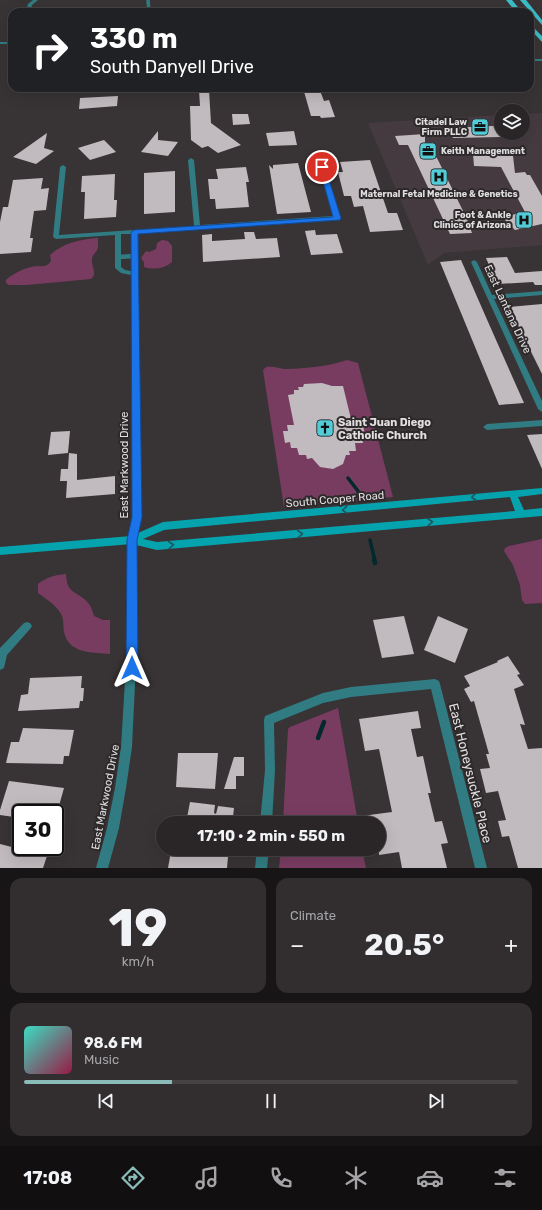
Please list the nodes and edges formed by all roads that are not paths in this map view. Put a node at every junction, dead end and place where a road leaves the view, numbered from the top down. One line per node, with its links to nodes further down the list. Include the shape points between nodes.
1 (509, 0): 3 (main road)
2 (523, 0): 4 (main road)
3 (516, 8)
4 (530, 8)
5 (534, 13): 6 (main road)
6 (542, 23)
7 (534, 31): 8 (main road)
8 (542, 40)
9 (318, 154): 12 (street, via 338,218)
10 (191, 160): 12 (street)
11 (63, 167): 14 (street, via 56,237)
12 (197, 228): 13 (street)
13 (134, 232): 14 (street); 15 (street, East Markwood Drive)
14 (118, 233): 16 (street)
15 (135, 256): 16 (lane); 18 (street, East Markwood Drive)
16 (118, 257): 18 (street, via 118,268 123,272)
17 (474, 262): 20 (street, East Lantana Drive)
18 (135, 274): 28 (street, East Markwood Drive, via 137,517)
19 (542, 293): 20 (street)
20 (490, 297): 21 (street, East Lantana Drive)
21 (542, 409)
22 (542, 423): 23 (street)
23 (487, 427)
24 (542, 491): 25 (main road, South Cooper Road)
25 (513, 494): 27 (main road); 28 (main road, South Cooper Road, one-way to 28, via 163,526)
26 (542, 512): 27 (main road, South Cooper Road)
27 (522, 514): 28 (main road, South Cooper Road, one-way to 27, via 157,546)
28 (132, 540): 29 (main road, South Cooper Road); 34 (street, East Markwood Drive, via 132,668 126,761)
29 (0, 552)
30 (28, 626): 31 (street, via 2,653)
31 (0, 665)
32 (267, 816): 36 (street, East Honeysuckle Place, via 270,770 269,720 323,698 351,692 435,684)
33 (262, 856): 35 (street)
34 (102, 868)
35 (261, 868)
36 (481, 868)

